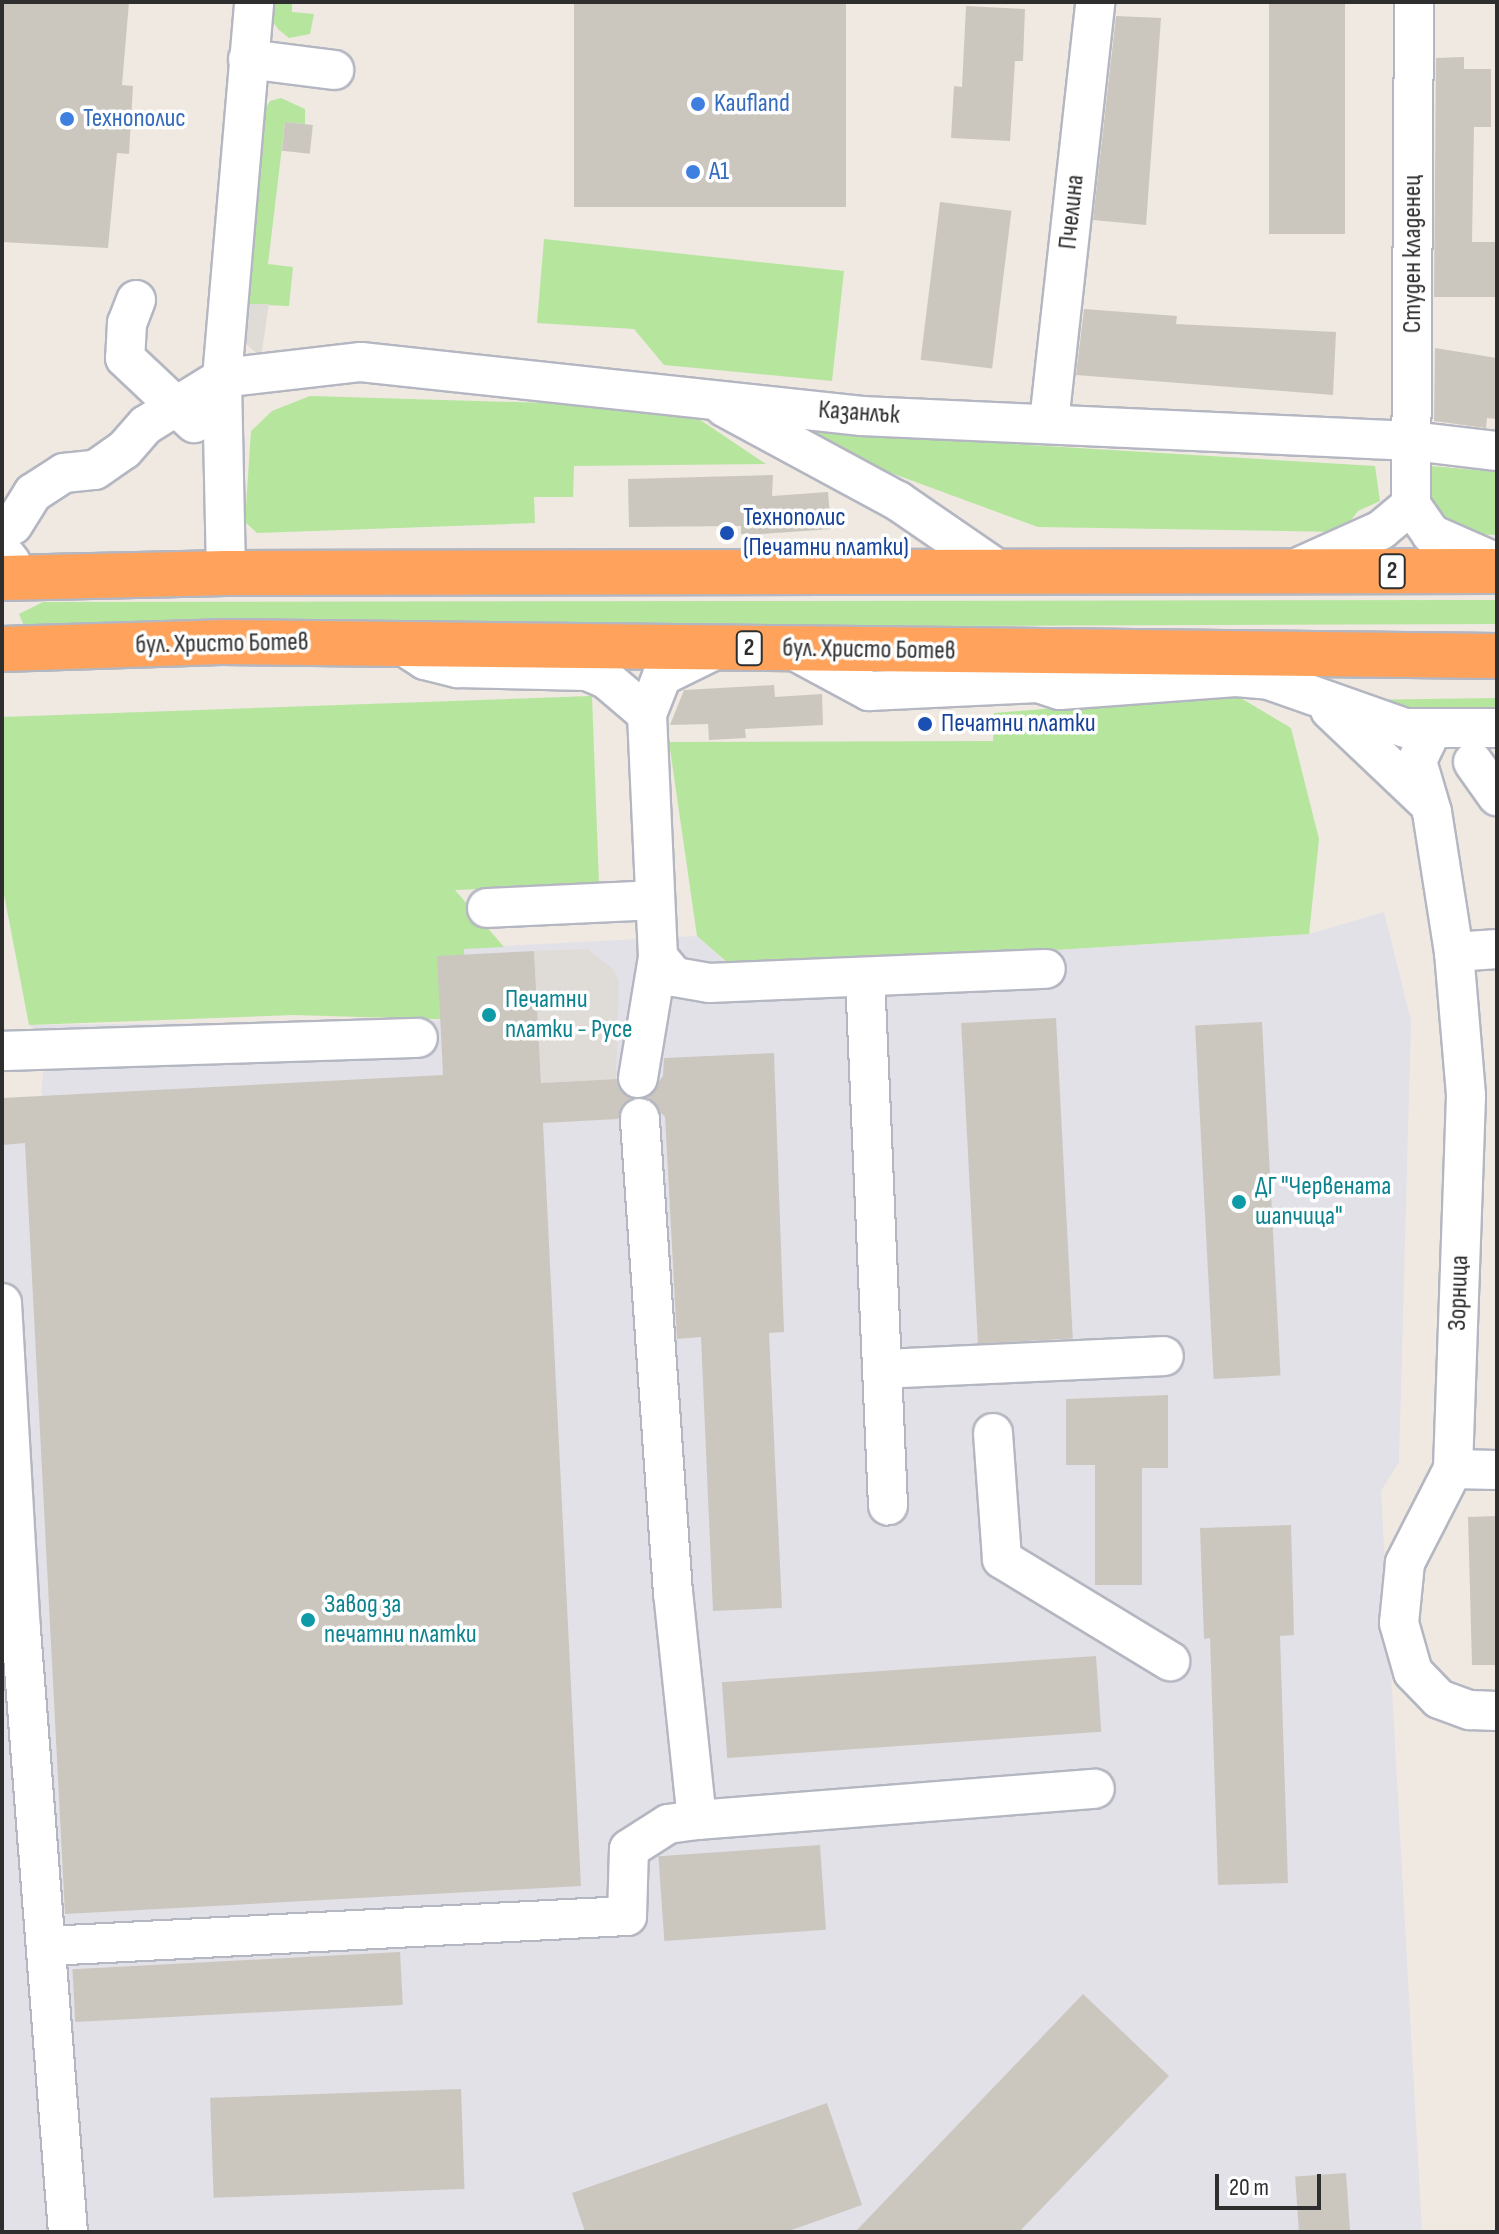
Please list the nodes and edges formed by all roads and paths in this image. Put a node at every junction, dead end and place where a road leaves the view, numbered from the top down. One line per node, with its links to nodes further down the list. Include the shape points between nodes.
1 (254, 2): 4 (street)
2 (1095, 2): 10 (street, Пчелина)
3 (1414, 2): 11 (street, Студен кладенец)
4 (248, 59): 5 (street); 7 (street)
5 (334, 70)
6 (136, 300): 9 (street, via 127,323 125,358)
7 (222, 378): 8 (street, Казанлък, via 361,362); 9 (street); 13 (street)
8 (706, 397): 10 (street, Казанлък, via 862,416); 17 (street, via 898,501)
9 (178, 405): 13 (street, via 202,433); 15 (street, via 95,470 64,473)
10 (1049, 422): 11 (street, Казанлък)
11 (1412, 441): 12 (street, Казанлък); 14 (street, Студен кладенец)
12 (1497, 451)
13 (221, 479): 20 (street)
14 (1411, 505): 16 (street, via 1431,534); 19 (street, via 1381,530)
15 (9, 540): 20 (highway, 2); 23 (highway)
16 (1497, 563)
17 (1000, 571): 19 (highway, 2); 20 (highway, 2)
18 (1497, 571): 19 (highway, 2)
19 (1287, 572)
20 (226, 573)
21 (402, 644): 22 (highway, бул. Христо Ботев / 2); 23 (highway, бул. Христо Ботев / 2, via 221,642); 28 (street, via 425,660 458,668 587,671 606,679)
22 (719, 648): 24 (highway, бул. Христо Ботев / 2); 28 (street, via 662,676)
23 (4, 649)
24 (791, 649): 25 (highway, бул. Христо Ботев / 2); 27 (street, via 869,691 1038,683 1060,690 1236,677 1269,680)
25 (1246, 655): 26 (highway, бул. Христо Ботев / 2); 27 (street)
26 (1497, 656)
27 (1318, 699): 29 (street, via 1405,728); 31 (street)
28 (647, 714): 32 (street)
29 (1433, 728): 30 (street); 31 (street, Зорница, via 1417,761)
30 (1497, 728)
31 (1429, 804): 35 (street, Зорница)
32 (654, 900): 33 (street); 36 (street)
33 (487, 908)
34 (1497, 949): 35 (street)
35 (1454, 952): 47 (street, Зорница, via 1466,1096)
36 (658, 957): 38 (street, via 675,977 709,983); 41 (street)
37 (1046, 969): 38 (street)
38 (865, 977): 45 (street)
39 (418, 1038): 40 (street)
40 (2, 1051)
41 (638, 1078)
42 (640, 1118): 53 (street, via 673,1593)
43 (2, 1303): 54 (street, via 21,1630)
44 (1164, 1356): 45 (street)
45 (882, 1369): 49 (street)
46 (993, 1433): 50 (street, via 1002,1559)
47 (1453, 1469): 48 (street); 51 (street, Зорница, via 1405,1563 1400,1640 1413,1672 1439,1699 1470,1710)
48 (1497, 1470)
49 (888, 1506)
50 (1170, 1661)
51 (1497, 1711)
52 (1095, 1789): 53 (street)
53 (697, 1820): 54 (street, via 668,1824 629,1849 627,1916)
54 (48, 1946): 55 (street)
55 (68, 2232)

